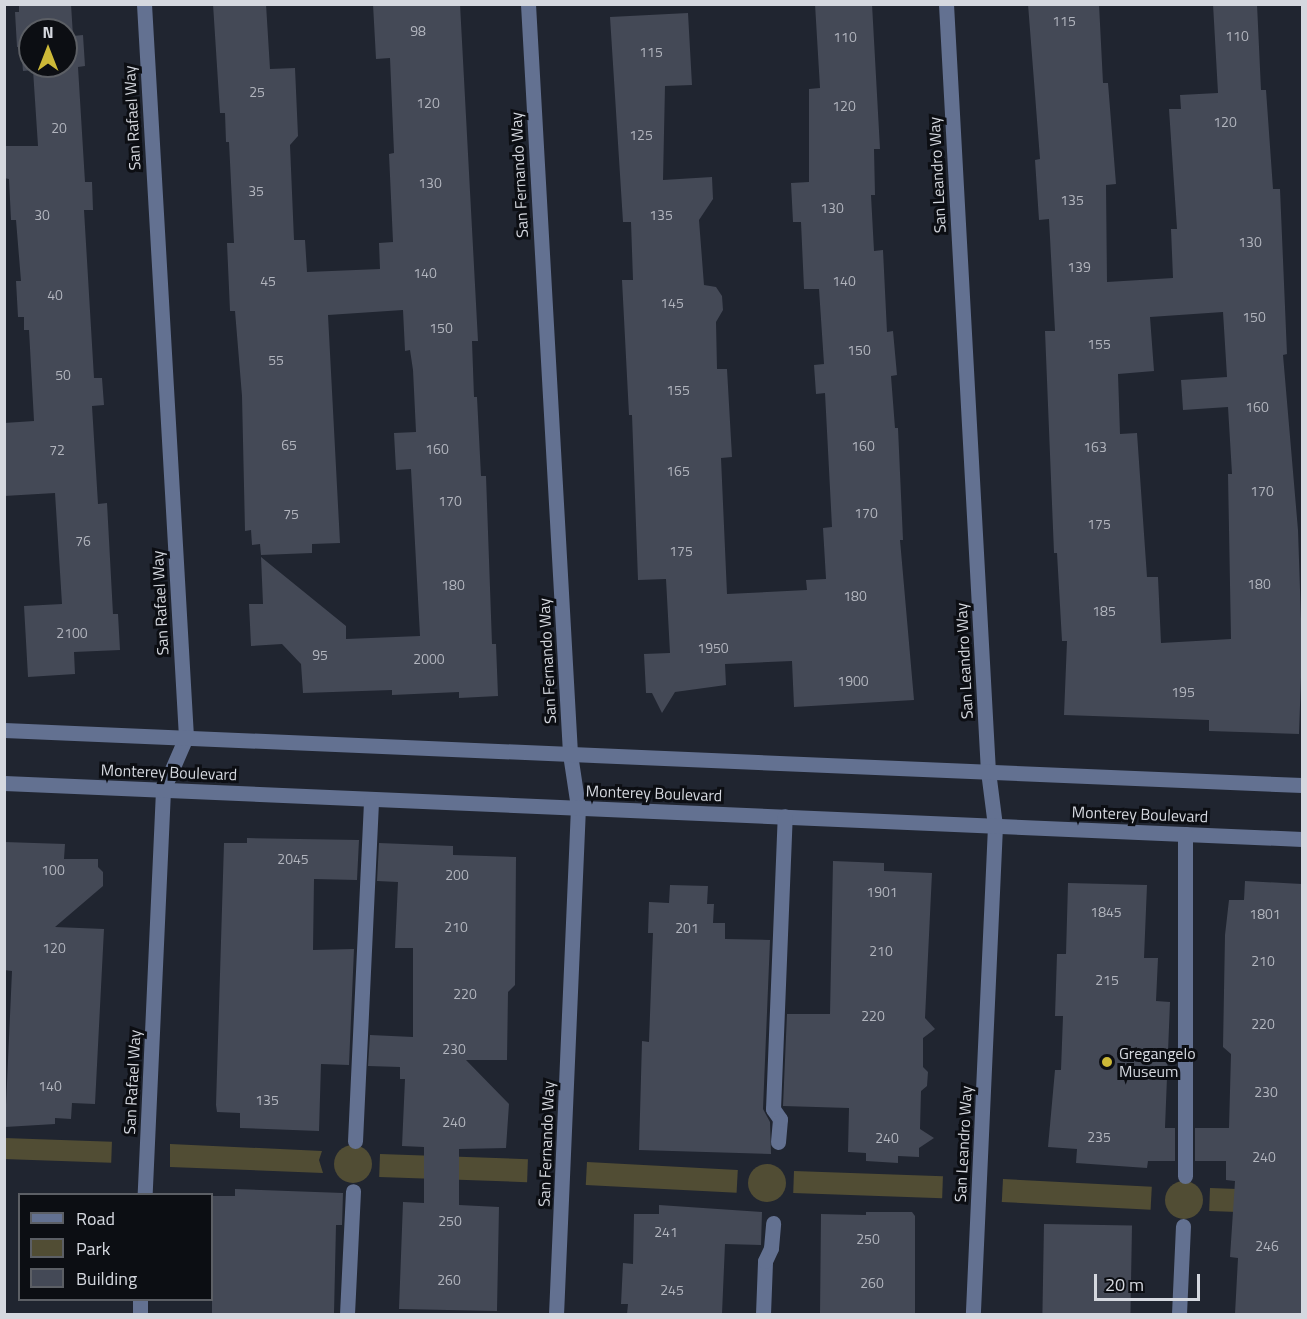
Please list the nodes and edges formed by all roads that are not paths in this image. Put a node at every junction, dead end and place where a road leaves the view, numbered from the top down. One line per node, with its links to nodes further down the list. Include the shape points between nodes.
1 (144, 4): 5 (street, San Rafael Way)
2 (528, 4): 6 (street, San Fernando Way)
3 (946, 4): 7 (street, San Leandro Way)
4 (4, 730): 5 (street)
5 (186, 737): 6 (street); 10 (street, San Rafael Way)
6 (570, 754): 7 (street); 12 (street, San Fernando Way)
7 (988, 771): 9 (street); 14 (street, San Leandro Way)
8 (4, 783): 10 (street, Monterey Boulevard)
9 (1302, 785)
10 (163, 790): 11 (street, Monterey Boulevard); 21 (street, San Rafael Way)
11 (371, 799): 12 (street, Monterey Boulevard); 17 (street)
12 (578, 807): 13 (street, Monterey Boulevard); 25 (street, San Fernando Way)
13 (785, 816): 14 (street, Monterey Boulevard); 18 (street, via 772,1108 780,1119)
14 (995, 826): 15 (street, Monterey Boulevard); 27 (street, San Leandro Way)
15 (1185, 834): 16 (street, Monterey Boulevard); 19 (street)
16 (1302, 839)
17 (355, 1141)
18 (778, 1142)
19 (1185, 1176)
20 (353, 1191): 24 (street)
21 (145, 1193)
22 (773, 1222): 26 (street, via 771,1248 765,1261)
23 (1183, 1226): 28 (street)
24 (347, 1314)
25 (556, 1314)
26 (763, 1314)
27 (973, 1314)
28 (1179, 1314)

